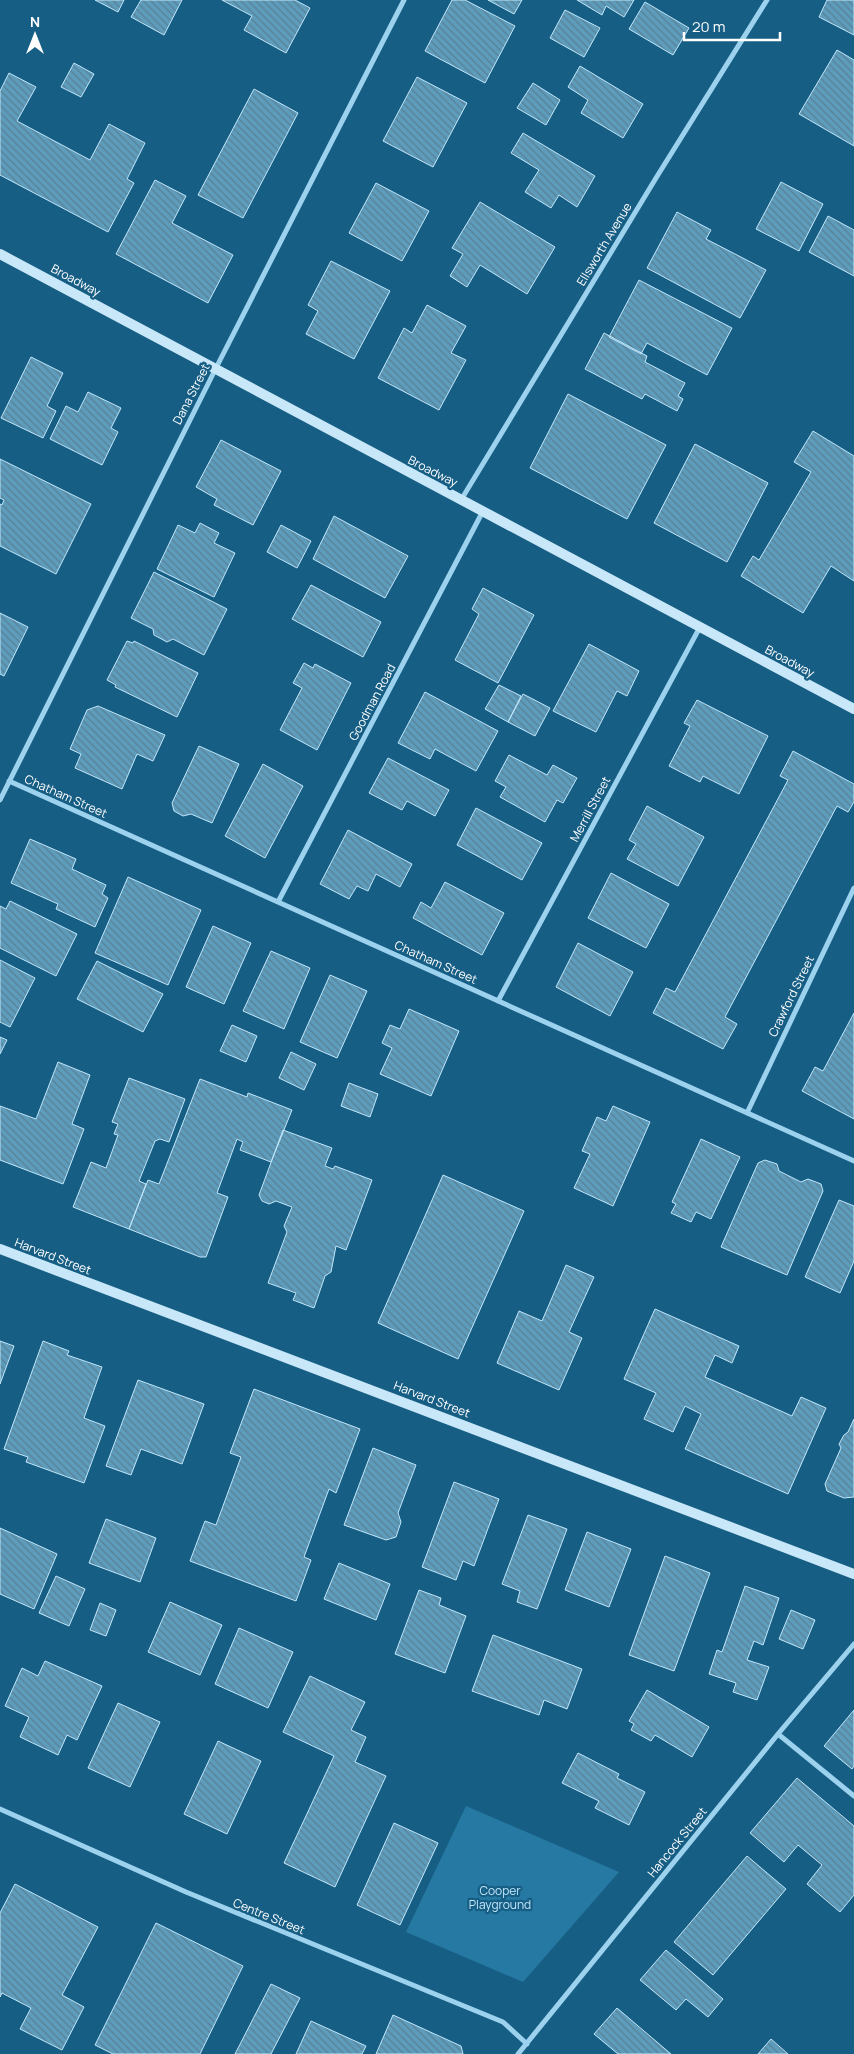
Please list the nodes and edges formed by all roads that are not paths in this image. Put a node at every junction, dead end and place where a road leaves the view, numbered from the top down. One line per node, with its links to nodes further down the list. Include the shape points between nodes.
1 (404, 0): 4 (street, Dana Street)
2 (767, 0): 5 (street, Ellsworth Avenue, via 650,186)
3 (0, 254): 4 (main road, Broadway)
4 (216, 368): 5 (main road, Broadway); 9 (street, Dana Street)
5 (461, 500): 6 (main road, Broadway)
6 (483, 511): 7 (main road, Broadway); 12 (street, Goodman Road)
7 (700, 627): 8 (main road, Broadway); 13 (street, Merrill Street)
8 (854, 709)
9 (9, 781): 10 (street, Dana Street); 12 (street, Chatham Street)
10 (0, 800)
11 (854, 888): 14 (street, Crawford Street)
12 (278, 902): 13 (street, Chatham Street)
13 (498, 1001): 14 (street, Chatham Street)
14 (746, 1113): 15 (street, Chatham Street)
15 (854, 1161)
16 (0, 1249): 17 (main road, Harvard Street)
17 (854, 1574)
18 (854, 1644): 19 (street, Hancock Street)
19 (778, 1734): 20 (street); 22 (street, Hancock Street)
20 (854, 1796)
21 (0, 1810): 22 (street, Centre Street, via 186,1892 503,2022)
22 (527, 2044): 23 (street, Hancock Street)
23 (518, 2054)

